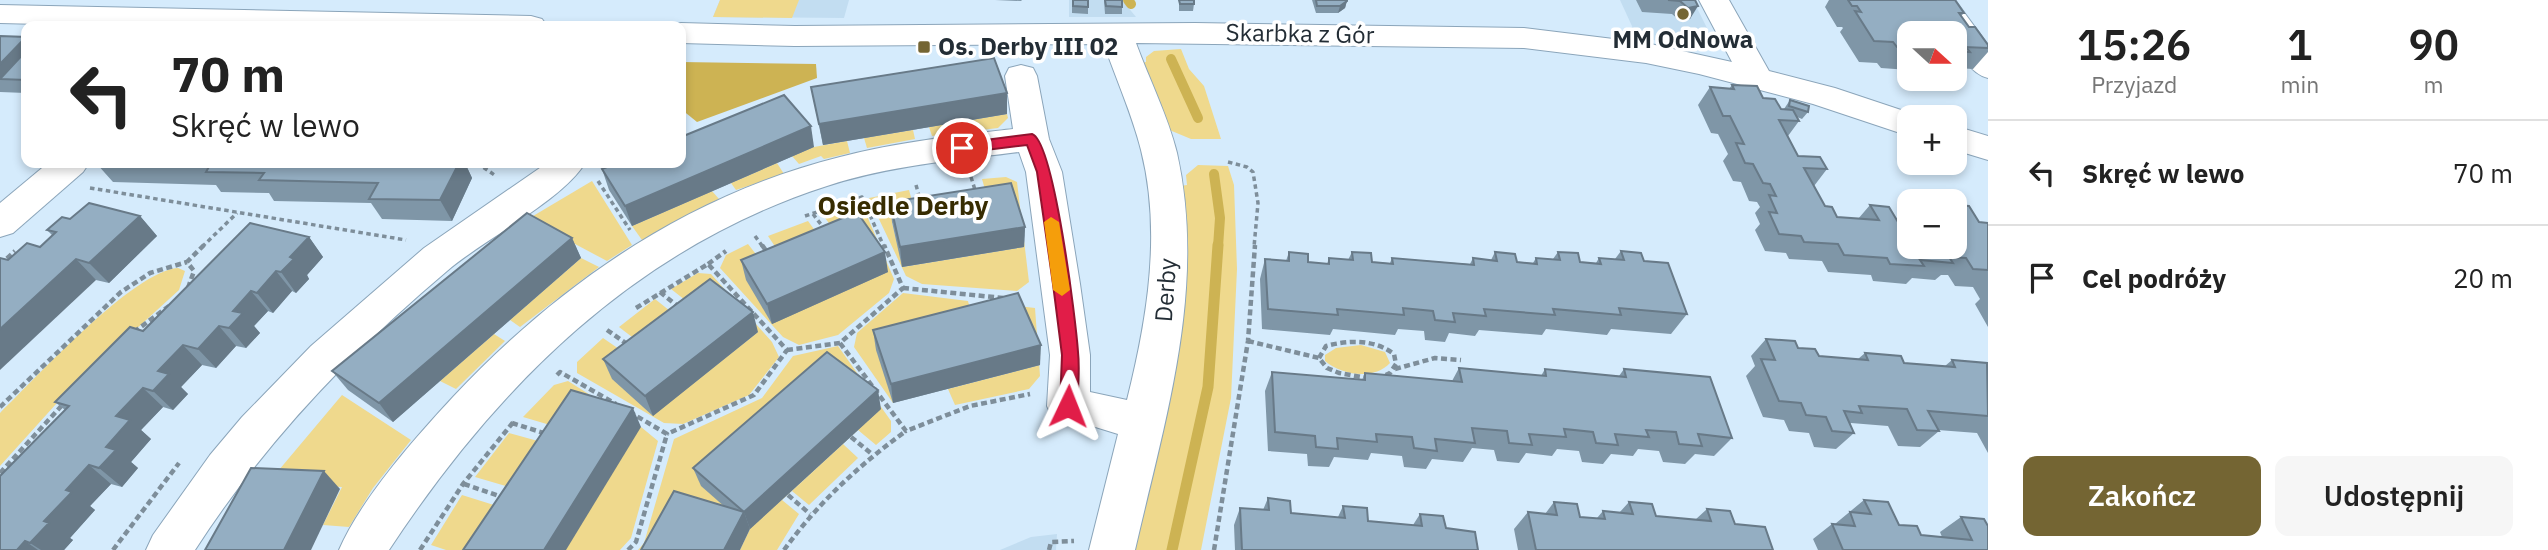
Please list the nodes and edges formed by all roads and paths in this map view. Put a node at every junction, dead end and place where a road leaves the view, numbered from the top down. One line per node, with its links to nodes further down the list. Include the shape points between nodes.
1 (1714, 0): 10 (street)
2 (1938, 0): 8 (street)
3 (135, 8): 4 (street); 5 (street)
4 (0, 14)
5 (228, 21)
6 (686, 33): 7 (street, Skarbka z Gór)
7 (1116, 33): 10 (street, Skarbka z Gór, via 1524,38 1646,53); 71 (street, Derby, via 1159,152 1167,207 1170,266 1163,337)
8 (1988, 68)
9 (1021, 76): 12 (street)
10 (1756, 77): 11 (street, Skarbka z Gór)
11 (1897, 120)
12 (1032, 139): 66 (street, via 1044,172 1070,355); 85 (street, via 870,162 812,178 691,229 640,260 549,325 496,376 397,496)
13 (1967, 142): 14 (street)
14 (1988, 148)
15 (1228, 162): 55 (path, via 1252,172 1258,203)
16 (582, 172): 34 (path); 84 (street, via 555,176 440,257 354,328 229,465)
17 (79, 175): 28 (path); 31 (street)
18 (981, 176): 19 (path)
19 (971, 177): 20 (path); 26 (path)
20 (957, 179)
21 (930, 183): 22 (path)
22 (916, 185): 23 (path); 27 (path)
23 (906, 187)
24 (875, 194): 25 (path)
25 (862, 197): 29 (path); 42 (path)
26 (978, 198)
27 (922, 206)
28 (237, 212): 36 (path); 40 (path)
29 (813, 214): 30 (path); 33 (path)
30 (797, 219)
31 (0, 223)
32 (762, 233): 35 (path)
33 (827, 233)
34 (633, 234)
35 (755, 236): 37 (path); 39 (path)
36 (407, 240)
37 (749, 240)
38 (729, 249): 41 (path)
39 (770, 257)
40 (187, 262): 44 (path, via 194,271); 67 (path, via 150,273 121,292)
41 (708, 264): 43 (path); 58 (path)
42 (902, 288): 45 (path); 56 (path)
43 (660, 292): 48 (path); 50 (path)
44 (183, 293)
45 (982, 296): 46 (path); 49 (path)
46 (1010, 299)
47 (176, 300): 53 (path)
48 (682, 308)
49 (985, 309)
50 (627, 314)
51 (617, 322): 52 (path)
52 (607, 330): 54 (path); 57 (path)
53 (130, 337)
54 (598, 338)
55 (1248, 341): 59 (path); 90 (path)
56 (840, 343): 58 (path); 73 (path)
57 (633, 349)
58 (787, 350): 75 (path, via 754,395)
59 (1319, 358): 62 (path, via 1327,368 1354,377 1380,378); 62 (path, via 1326,346 1368,343 1389,349)
60 (1461, 360): 62 (path, via 1435,358)
61 (567, 366): 63 (path)
62 (1394, 369)
63 (560, 372): 64 (path); 68 (path)
64 (551, 382)
65 (72, 395): 78 (path)
66 (1065, 403): 71 (street); 73 (path, via 970,407)
67 (0, 407)
68 (620, 407)
69 (632, 413): 75 (path)
70 (519, 416): 72 (path)
71 (1144, 423): 83 (street, Derby)
72 (512, 424): 74 (path); 79 (path)
73 (906, 431): 77 (path)
74 (549, 434)
75 (667, 434): 87 (path, via 636,541)
76 (851, 437): 77 (path)
77 (873, 455): 82 (path)
78 (0, 472)
79 (463, 484): 81 (path); 86 (path)
80 (788, 495): 82 (path)
81 (508, 499)
82 (810, 514): 88 (path)
83 (1097, 546): 89 (path, via 1061,540 1051,542)
84 (169, 550)
85 (362, 550)
86 (420, 550)
87 (628, 550)
88 (784, 550)
89 (1049, 550)
90 (1214, 550)

